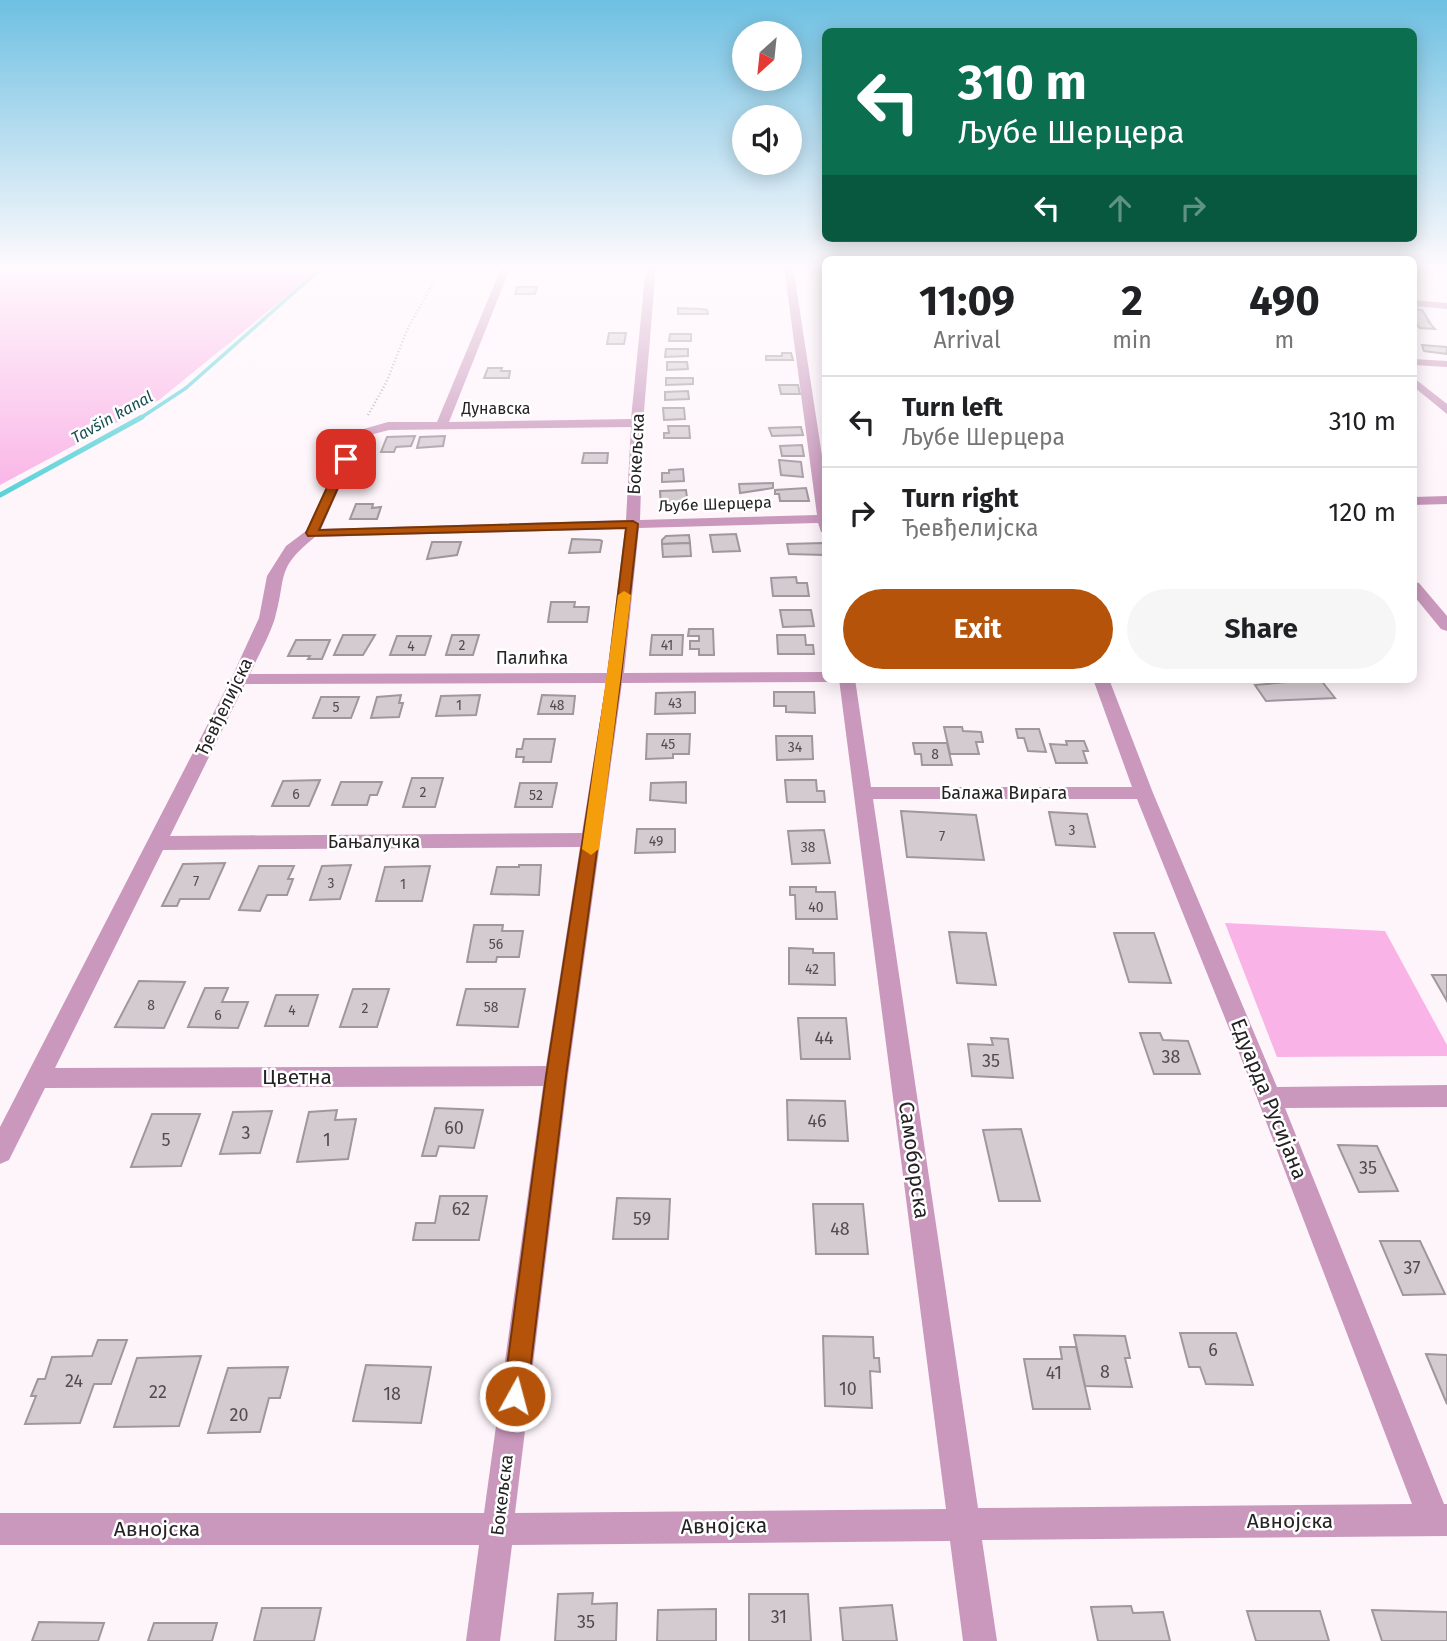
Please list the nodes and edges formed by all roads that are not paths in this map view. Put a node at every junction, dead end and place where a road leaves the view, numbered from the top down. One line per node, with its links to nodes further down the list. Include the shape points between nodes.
1 (475, 343): 9 (street)
2 (644, 343): 8 (street, Бокељска)
3 (800, 343): 11 (street)
4 (1417, 362): 5 (street)
5 (1447, 364)
6 (1417, 384): 7 (street)
7 (1447, 410)
8 (637, 423): 9 (street, Дунавска); 15 (street, Бокељска)
9 (442, 424): 10 (street, Дунавска, via 388,426)
10 (357, 435): 16 (street, Ђевђелијска)
11 (822, 494)
12 (1447, 500): 13 (street)
13 (1417, 502)
14 (822, 522): 15 (street, Љубе Шерцера)
15 (633, 524): 16 (street, Љубе Шерцера); 19 (street, Бокељска)
16 (312, 533): 21 (street, Ђевђелијска, via 290,549 274,576 267,618)
17 (1417, 590): 18 (street)
18 (1447, 626)
19 (615, 676): 20 (street, Палићка); 21 (street, Палићка); 26 (street, Бокељска)
20 (822, 677)
21 (239, 678): 27 (street, Ђевђелијска)
22 (848, 683): 24 (street, Самоборска)
23 (1103, 683): 25 (street, Едуарда Русијана)
24 (863, 793): 25 (street, Балажа Вирага); 34 (street, Самоборска)
25 (1144, 793): 31 (street, Едуарда Русијана)
26 (592, 840): 27 (street, Бањалучка); 28 (street, Бокељска)
27 (156, 843): 29 (street, Ђевђелијска)
28 (556, 1076): 29 (street, Цветна); 36 (street, Бокељска)
29 (37, 1078): 32 (street, Ђевђелијска)
30 (1447, 1096): 31 (street)
31 (1269, 1098): 33 (street, Едуарда Русијана)
32 (0, 1152)
33 (1440, 1520): 34 (street, Авнојска)
34 (964, 1524): 36 (street, Авнојска); 38 (street, Самоборска)
35 (0, 1529): 36 (street, Авнојска)
36 (498, 1529): 37 (street, Бокељска)
37 (483, 1641)
38 (981, 1641)

